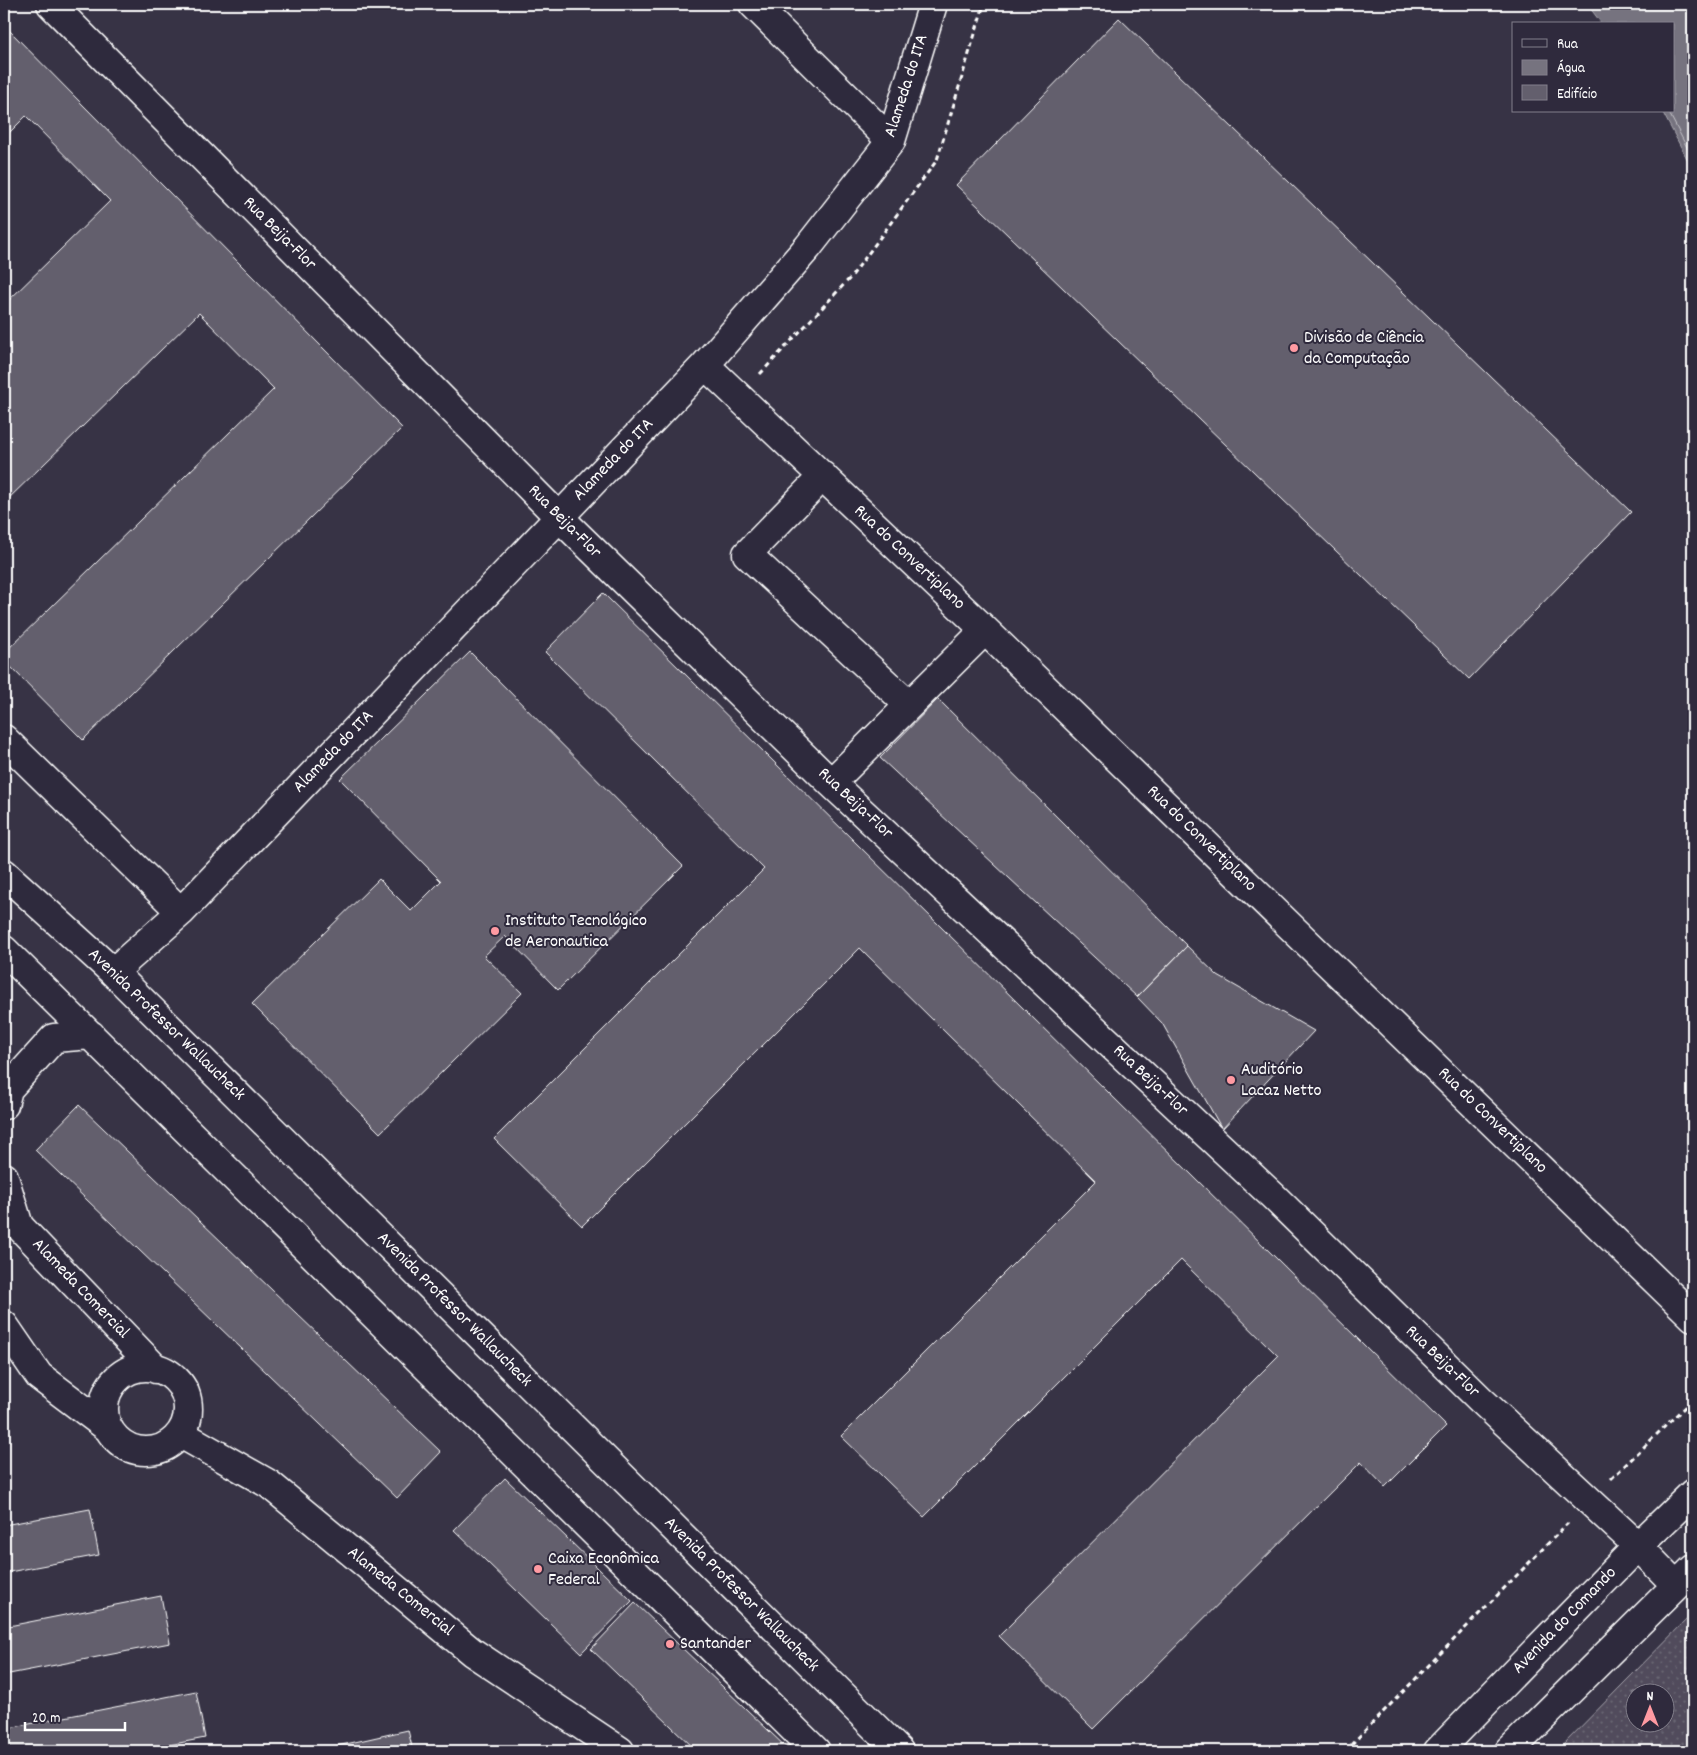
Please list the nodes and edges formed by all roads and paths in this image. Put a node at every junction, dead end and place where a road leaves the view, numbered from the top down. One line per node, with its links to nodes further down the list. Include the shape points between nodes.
1 (51, 4): 9 (lane, Rua Beija-Flor)
2 (753, 4): 5 (lane)
3 (933, 4): 5 (lane, Alameda do ITA)
4 (984, 4): 7 (path, via 937,160 851,277)
5 (891, 142): 6 (lane, Alameda do ITA, via 808,247)
6 (705, 365): 7 (lane, Rua do Convertiplano); 9 (lane, Alameda do ITA)
7 (740, 397): 8 (lane, Rua do Convertiplano)
8 (823, 476): 10 (lane, Rua do Convertiplano); 11 (lane, via 747,554)
9 (559, 517): 13 (lane, Rua Beija-Flor); 15 (lane, Alameda do ITA)
10 (985, 630): 11 (lane); 21 (lane, Rua do Convertiplano)
11 (909, 705): 13 (lane)
12 (4, 739): 15 (lane)
13 (831, 783): 28 (lane, Rua Beija-Flor, via 1266,1189 1481,1400)
14 (4, 873): 17 (lane, Avenida Professor Wallaucheck)
15 (180, 912): 17 (lane, Alameda do ITA)
16 (4, 950): 18 (lane)
17 (113, 972): 33 (lane, Avenida Professor Wallaucheck)
18 (91, 1035): 19 (lane, via 54,1038 8,1089); 32 (lane)
19 (4, 1104)
20 (4, 1177): 23 (lane, Alameda Comercial, via 19,1226)
21 (1693, 1317)
22 (4, 1325): 25 (lane, via 39,1376)
23 (156, 1369): 25 (lane, via 128,1371 117,1378 104,1402); 26 (lane, via 179,1383 186,1394 187,1422)
24 (1693, 1399): 28 (path)
25 (108, 1428): 26 (lane, via 128,1448 143,1451 157,1450)
26 (180, 1434): 31 (lane, Alameda Comercial, via 269,1484 472,1652)
27 (1693, 1493): 29 (lane, Avenida do Comando)
28 (1589, 1500): 29 (lane, Rua Beija-Flor); 34 (path)
29 (1638, 1546): 30 (lane, Rua Beija-Flor); 35 (lane, Avenida do Comando)
30 (1685, 1577): 36 (lane)
31 (620, 1751)
32 (816, 1751)
33 (899, 1751)
34 (1345, 1751)
35 (1438, 1751)
36 (1509, 1751)

